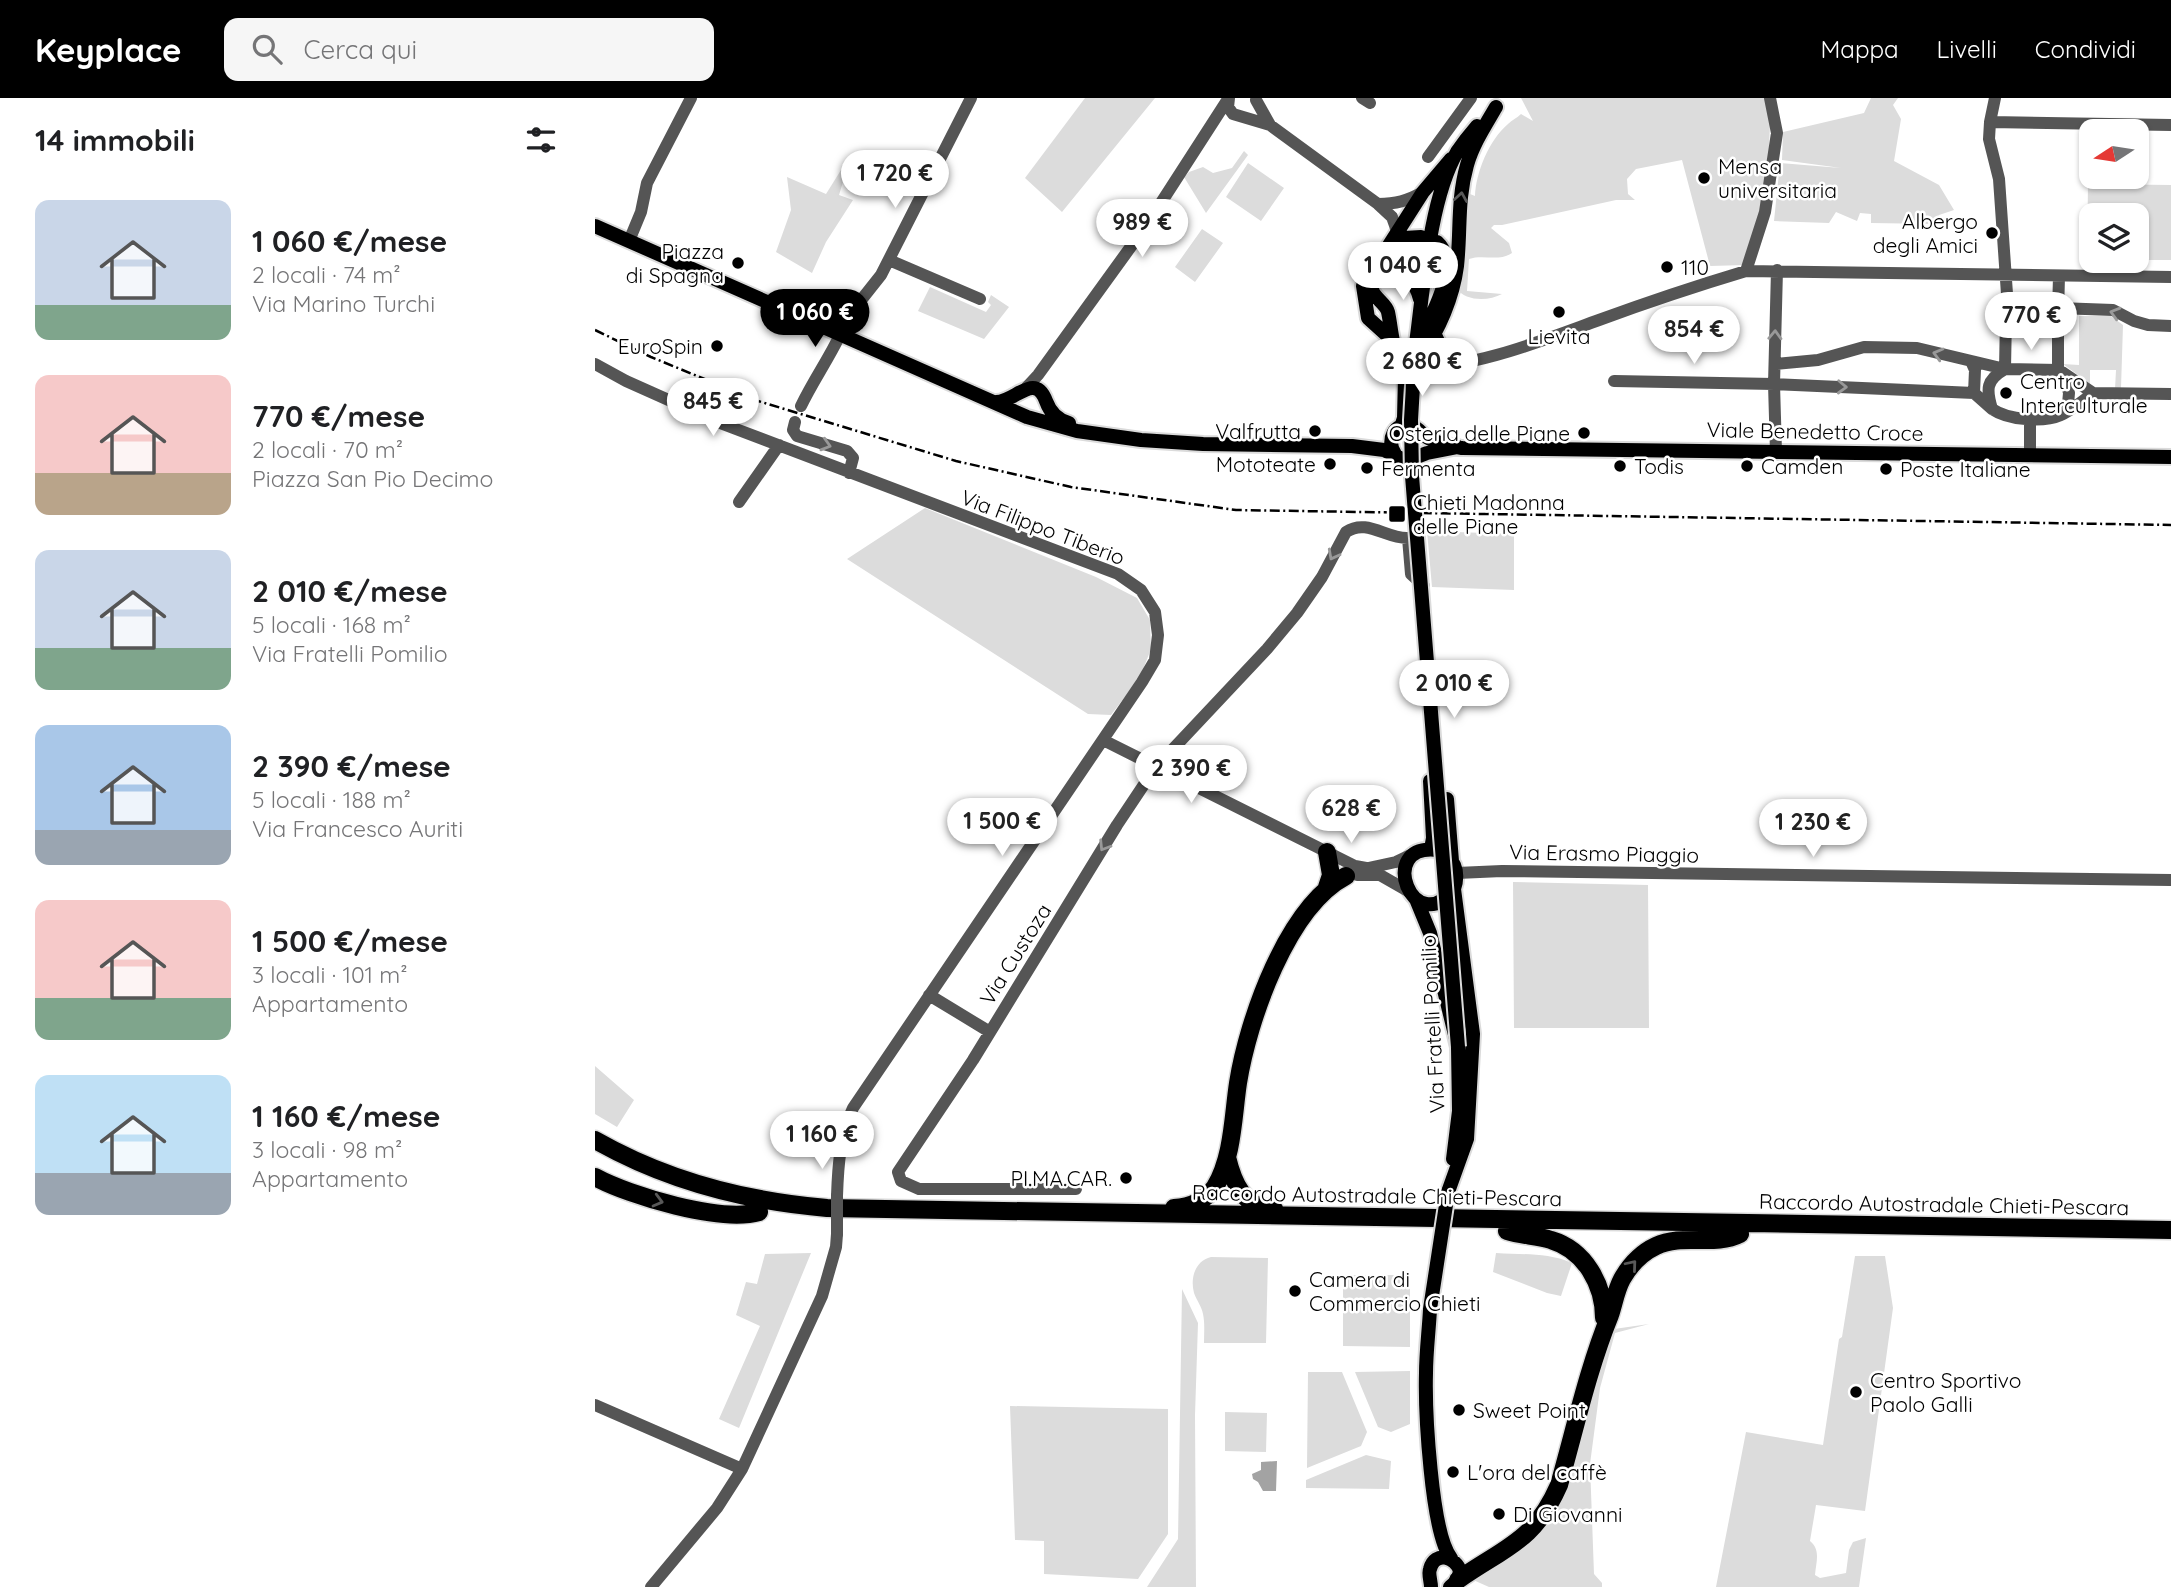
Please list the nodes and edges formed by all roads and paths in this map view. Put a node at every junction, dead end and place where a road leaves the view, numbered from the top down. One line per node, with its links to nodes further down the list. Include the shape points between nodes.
1 (691, 98): 21 (street, via 646,183)
2 (971, 98): 23 (street)
3 (1229, 98): 9 (street, via 1229,107); 13 (street)
4 (1471, 98): 15 (street)
5 (1770, 98): 25 (street, via 1777,133 1765,212)
6 (1996, 98): 10 (street)
7 (1255, 99): 9 (street, via 1251,113); 11 (street)
8 (1495, 104): 14 (main road); 37 (main road, one-way to 8, via 1454,281 1459,200 1468,162)
9 (1240, 116): 11 (street); 13 (street)
10 (1990, 122): 12 (street); 26 (street)
11 (1270, 125): 17 (street)
12 (2171, 125)
13 (1210, 130): 44 (street)
14 (1457, 153): 16 (main road); 31 (main road, Via Fratelli Pomilio, via 1434,222)
15 (1428, 157)
16 (1423, 192): 17 (street, via 1407,201); 19 (main road)
17 (1378, 204): 19 (street, via 1391,216)
18 (595, 226): 21 (main road)
19 (1397, 231): 28 (main road)
20 (1421, 237): 28 (main road, via 1399,242)
21 (629, 241): 36 (main road)
22 (1437, 242): 39 (main road, via 1446,260 1445,283)
23 (889, 260): 30 (street); 36 (street)
24 (1777, 270): 25 (street); 26 (street); 43 (street, one-way to 24)
25 (1746, 271): 41 (street, via 1512,351)
26 (2005, 274): 27 (street); 34 (street)
27 (2059, 276): 29 (street); 33 (street)
28 (1368, 277): 32 (main road, via 1363,290)
29 (2171, 277)
30 (980, 299)
31 (1421, 307): 32 (main road, via 1414,282 1406,275 1383,274 1375,281); 39 (main road, Via Fratelli Pomilio)
32 (1374, 313): 38 (main road); 38 (main road, via 1380,325 1388,318)
33 (2058, 313): 34 (street); 35 (street, one-way to 33, via 2148,325 2113,310); 47 (street)
34 (2006, 317): 46 (street)
35 (2171, 326)
36 (837, 334): 56 (main road); 57 (street, via 828,360)
37 (1435, 335): 41 (main road, via 1443,352); 45 (main road)
38 (1394, 343): 45 (main road)
39 (1415, 351): 76 (main road, Via Fratelli Pomilio, bridge, via 1411,445)
40 (1971, 361): 43 (street, one-way to 43, via 1917,348 1864,347 1818,360); 46 (street); 52 (street)
41 (1457, 363): 45 (street)
42 (595, 364): 66 (street, Via Filippo Tiberio, via 720,423)
43 (1775, 364): 50 (street)
44 (1044, 366): 51 (street); 55 (street)
45 (1408, 367): 63 (main road)
46 (2005, 369): 47 (street); 48 (street)
47 (2058, 370): 53 (street); 60 (street, via 2069,393)
48 (1990, 379): 52 (street); 58 (street)
49 (1614, 381): 50 (street)
50 (1774, 384): 52 (street, one-way to 52); 69 (street)
51 (1021, 392): 55 (main road, via 1034,388); 56 (main road); 59 (main road, via 1016,403)
52 (1974, 393): 58 (street)
53 (2093, 393): 54 (street); 60 (street)
54 (2171, 394)
55 (1044, 398): 59 (main road, via 1044,411); 64 (main road, via 1064,422)
56 (995, 402): 59 (main road)
57 (801, 406)
58 (1992, 409): 61 (street, via 2011,418)
59 (1027, 415): 64 (main road)
60 (2060, 415): 61 (street)
61 (2030, 418): 72 (street)
62 (795, 422): 74 (street, one-way to 74, via 797,436 847,451 853,457)
63 (1401, 426): 65 (main road, via 1417,428); 67 (main road, via 1381,440); 70 (main road, via 1390,445)
64 (1100, 433): 67 (main road, via 1162,442)
65 (1423, 435): 68 (main road); 71 (main road, via 1425,446)
66 (779, 445): 74 (street, Via Filippo Tiberio); 75 (street)
67 (1352, 446): 70 (main road)
68 (1458, 447): 69 (main road, Viale Benedetto Croce); 71 (main road)
69 (1776, 452): 72 (main road, Viale Benedetto Croce)
70 (1395, 454): 71 (main road, via 1409,460)
71 (1419, 455)
72 (2030, 456): 73 (main road, Viale Benedetto Croce)
73 (2171, 457)
74 (849, 473): 77 (street, Via Filippo Tiberio, via 1118,574 1141,590 1155,612 1155,660)
75 (739, 502)
76 (1429, 689): 79 (main road, bridge, via 1425,720 1433,838); 81 (main road, via 1441,715); 90 (main road, Via Fratelli Pomilio, bridge)
77 (1103, 740): 78 (street); 88 (street, Via Filippo Tiberio)
78 (1155, 768): 80 (street); 81 (street, Via Custoza, one-way to 78, via 1427,588 1411,574 1408,538 1370,527 1346,532 1297,613); 89 (street, Via Custoza, one-way to 89)
79 (1424, 851): 81 (main road); 82 (street); 87 (main road, via 1406,865 1404,883)
80 (1327, 852): 82 (street); 83 (street); 85 (highway, via 1331,875)
81 (1452, 863): 84 (street, Via Erasmo Piaggio, via 1502,871); 86 (main road)
82 (1366, 867): 83 (street)
83 (1346, 876): 85 (highway); 87 (street, via 1380,876)
84 (2171, 880)
85 (1327, 887): 93 (highway, via 1292,935 1254,1014)
86 (1454, 889): 87 (main road, via 1433,903); 96 (main road, via 1472,1034 1467,1139)
87 (1412, 895): 90 (main road, bridge, via 1430,933)
88 (929, 995): 89 (street); 106 (street, Via Filippo Tiberio, bridge, via 846,1123 836,1247 823,1296)
89 (990, 1032): 95 (street, Via Custoza, via 898,1178 919,1189)
90 (1458, 1047): 96 (main road, Via Fratelli Pomilio, via 1459,1111)
91 (595, 1140): 98 (highway, Raccordo Autostradale Chieti-Pescara, via 684,1181 788,1205)
92 (595, 1153): 97 (highway, Raccordo Autostradale Chieti-Pescara, via 675,1190)
93 (1227, 1157): 98 (highway, via 1215,1186 1201,1200); 99 (highway, via 1234,1183 1245,1198 1266,1209 1287,1209)
94 (595, 1177): 97 (highway, one-way to 97, via 672,1205 744,1216)
95 (1076, 1189)
96 (1448, 1192): 107 (main road, Via Fratelli Pomilio, bridge, via 1430,1309 1426,1392)
97 (759, 1212): 101 (highway, Raccordo Autostradale Chieti-Pescara, via 838,1220)
98 (1147, 1214): 99 (highway, Raccordo Autostradale Chieti-Pescara)
99 (1302, 1217): 100 (highway, Raccordo Autostradale Chieti-Pescara)
100 (2171, 1230)
101 (1507, 1231): 102 (highway, Raccordo Autostradale Chieti-Pescara); 104 (highway, via 1552,1240 1580,1258 1600,1290)
102 (1740, 1234): 103 (highway, Raccordo Autostradale Chieti-Pescara); 104 (highway, one-way to 102, via 1620,1282 1643,1254 1671,1241 1728,1240)
103 (2171, 1241)
104 (1605, 1327): 108 (highway, via 1551,1504 1527,1535)
105 (595, 1405): 106 (street)
106 (741, 1469): 109 (street, Via Filippo Tiberio, via 717,1508)
107 (1435, 1504): 108 (main road, Via Fratelli Pomilio); 108 (main road, Via Fratelli Pomilio, via 1433,1562 1441,1557)
108 (1447, 1579)
109 (651, 1587)

